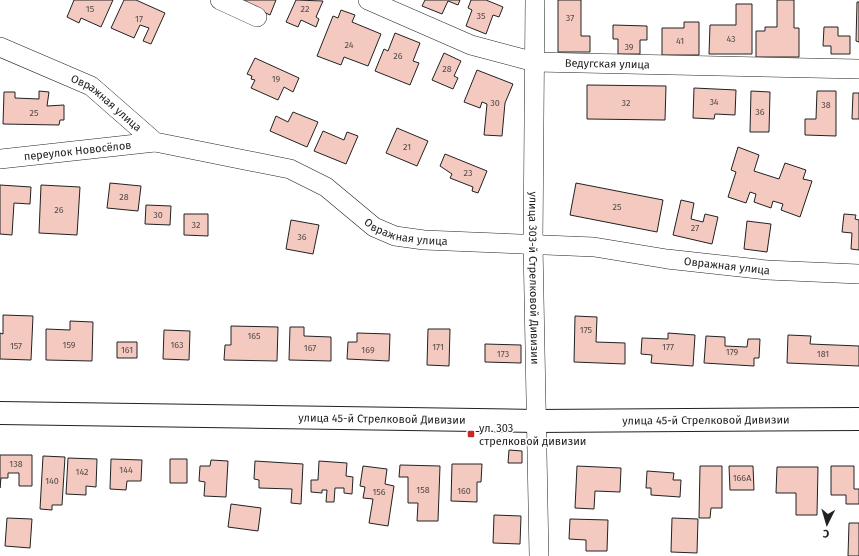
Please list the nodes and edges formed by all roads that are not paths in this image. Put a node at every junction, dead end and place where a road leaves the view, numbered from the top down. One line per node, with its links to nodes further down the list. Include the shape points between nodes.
1 (220, 0): 4 (street)
2 (368, 0): 6 (street, Ведугская улица, via 471,45)
3 (535, 0): 6 (street, улица 303-й Стрелковой Дивизии)
4 (257, 16)
5 (0, 47): 8 (street, Овражная улица, via 91,86)
6 (535, 62): 7 (street, Ведугская улица); 10 (street, улица 303-й Стрелковой Дивизии)
7 (859, 69)
8 (155, 142): 9 (street, переулок Новосёлов); 10 (street, Овражная улица, via 290,169 326,187 374,227 395,236 424,240)
9 (0, 159)
10 (533, 244): 11 (street, Овражная улица, via 594,247 667,259 767,270); 14 (street, улица 303-й Стрелковой Дивизии)
11 (859, 274)
12 (0, 413): 14 (main road, улица 45-й Стрелковой Дивизии)
13 (859, 419): 14 (main road, улица 45-й Стрелковой Дивизии)
14 (536, 421): 15 (street, улица 303-й Стрелковой Дивизии)
15 (539, 556)

